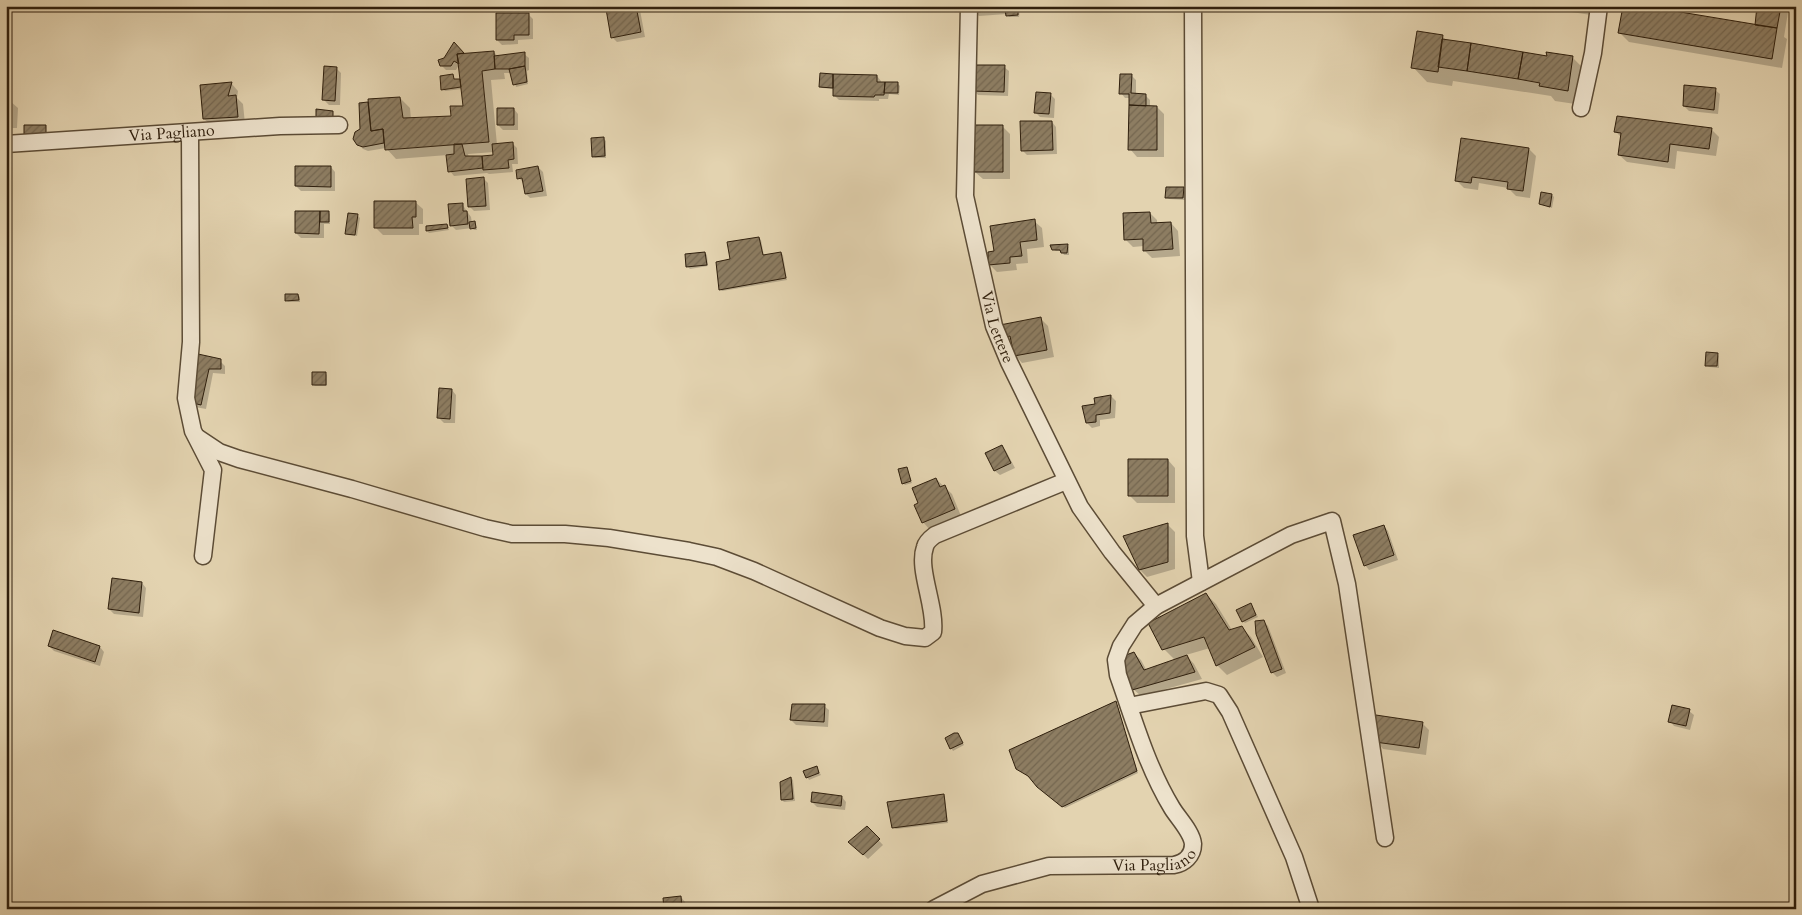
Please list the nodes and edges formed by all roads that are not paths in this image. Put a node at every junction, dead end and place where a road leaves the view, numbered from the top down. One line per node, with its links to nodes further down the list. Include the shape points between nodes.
1 (969, 6): 9 (street, Via Lettere, via 965,196 994,326)
2 (1193, 6): 11 (street, via 1195,536)
3 (1599, 6): 4 (street)
4 (1581, 108)
5 (339, 125): 6 (street, Via Pagliano)
6 (190, 133): 7 (street, Via Pagliano); 8 (street, via 191,342 186,398)
7 (6, 144)
8 (198, 438): 9 (street, via 239,460 485,528 512,534 609,538 717,557 880,628 925,638 933,632 934,621 922,560 925,545 935,535); 10 (street, via 213,470)
9 (1066, 481): 12 (street, Via Lettere, via 1106,545)
10 (203, 556)
11 (1201, 582): 12 (street, Via Pagliano); 14 (street, Via Pagliano, via 1291,535 1332,521 1347,584)
12 (1156, 606): 13 (street, Via Pagliano, via 1136,624 1116,660)
13 (1129, 706): 15 (street, Via Pagliano, via 1151,769 1192,838 1192,850 1185,861 1174,865 1049,866 982,884); 16 (street, via 1206,691 1219,695 1230,712 1294,858)
14 (1385, 838)
15 (934, 909)
16 (1312, 909)

